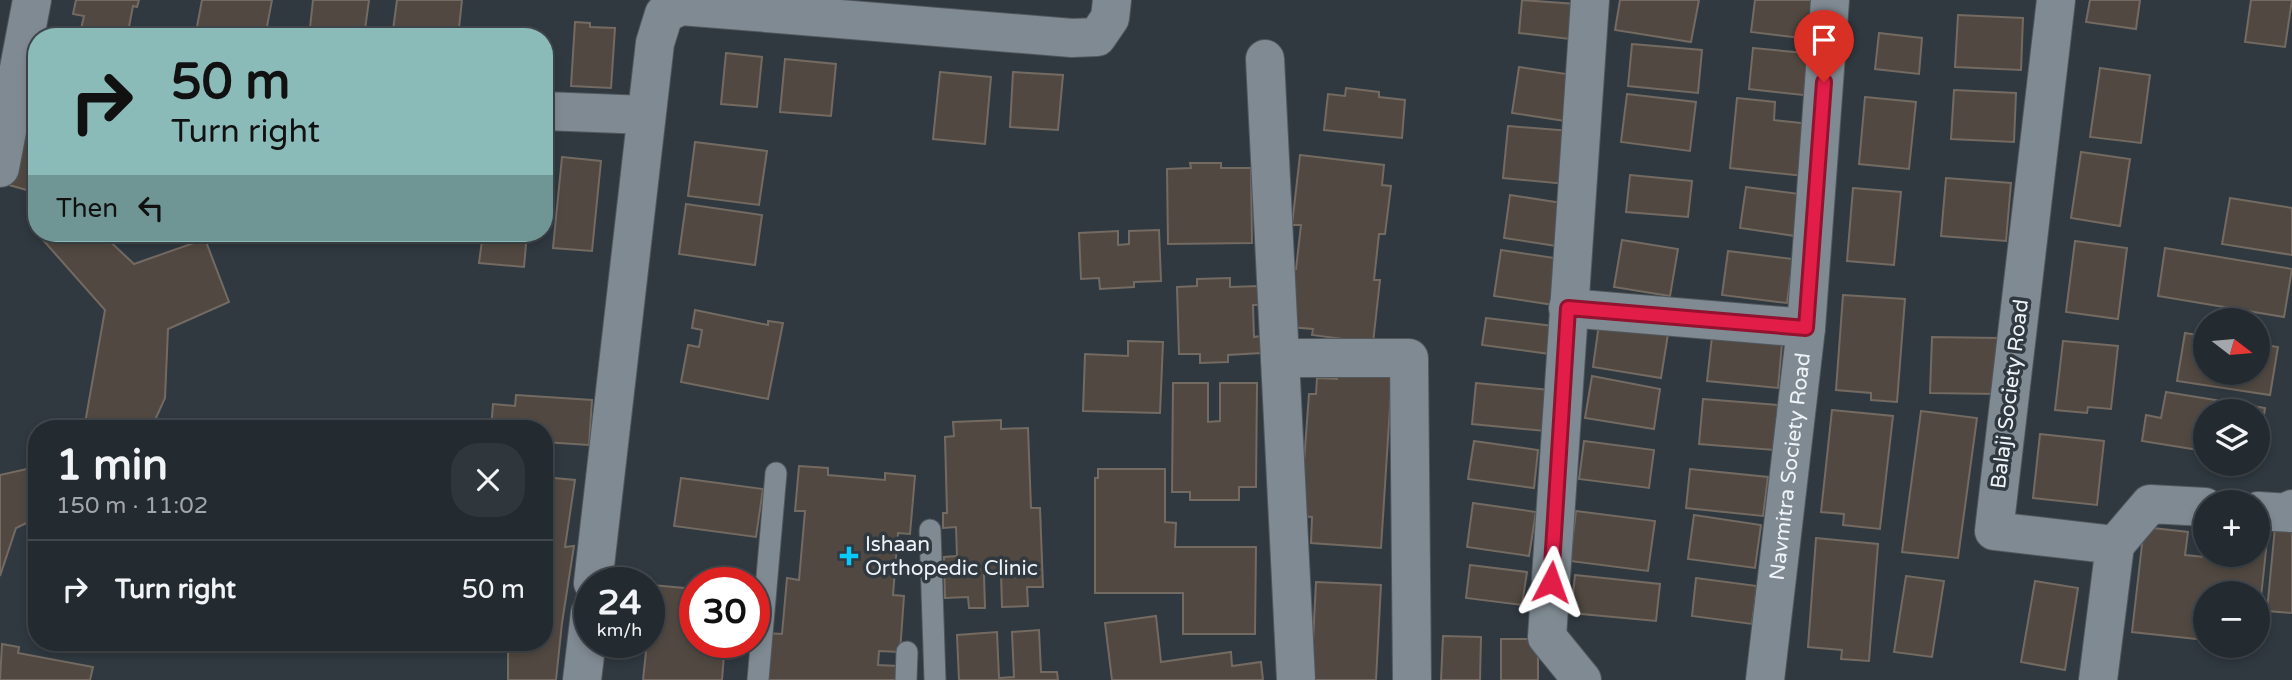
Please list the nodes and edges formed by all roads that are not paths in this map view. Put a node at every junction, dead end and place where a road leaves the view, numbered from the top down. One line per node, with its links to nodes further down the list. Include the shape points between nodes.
1 (32, 0): 9 (street)
2 (1112, 0): 8 (street, via 1110,19 1097,37 1072,38 681,6 664,14 655,43)
3 (1590, 0): 10 (street)
4 (1830, 0): 11 (street, Navmitra Society Road)
5 (2056, 0): 18 (street, Balaji Society Road, via 1994,531)
6 (1265, 60): 12 (street)
7 (553, 111): 8 (street)
8 (646, 114): 19 (street)
9 (0, 169)
10 (1568, 308): 11 (street); 28 (street, via 1547,637)
11 (1806, 328): 29 (street, Navmitra Society Road)
12 (1280, 358): 26 (street); 27 (street, via 1409,358)
13 (776, 473): 23 (lane)
14 (2193, 506): 18 (street, via 2150,504)
15 (2292, 509): 16 (street, via 2291,513)
16 (2270, 512)
17 (930, 530): 25 (lane)
18 (2115, 545): 30 (street)
19 (595, 567)
20 (907, 652): 24 (lane)
21 (585, 658): 22 (street)
22 (582, 680)
23 (758, 680)
24 (906, 680)
25 (935, 680)
26 (1296, 680)
27 (1412, 680)
28 (1582, 680)
29 (1765, 680)
30 (2098, 680)

